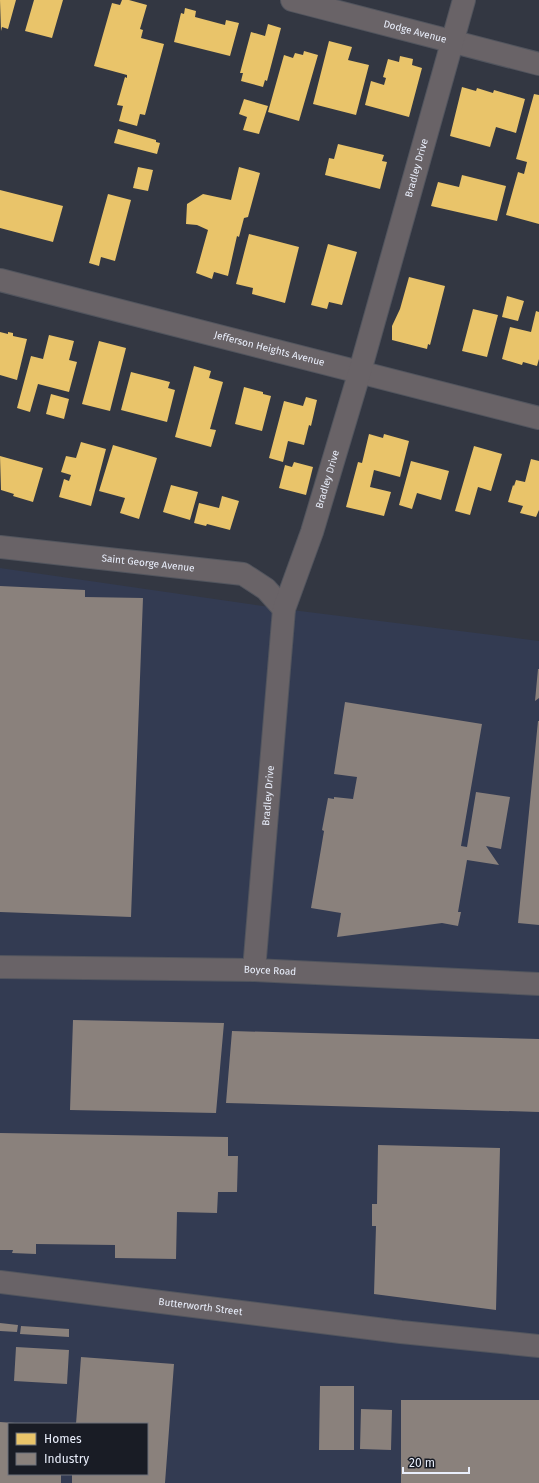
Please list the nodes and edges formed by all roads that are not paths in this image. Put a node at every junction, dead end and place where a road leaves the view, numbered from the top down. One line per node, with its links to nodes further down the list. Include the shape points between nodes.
1 (292, 0): 3 (street, Dodge Avenue)
2 (464, 0): 3 (street, Bradley Drive)
3 (453, 42): 4 (street, Dodge Avenue); 6 (street, Bradley Drive)
4 (539, 64)
5 (0, 280): 6 (street, Jefferson Heights Avenue)
6 (360, 372): 7 (street, Jefferson Heights Avenue); 9 (street, Bradley Drive, via 312,532)
7 (539, 418)
8 (0, 548): 9 (street, Saint George Avenue, via 243,574 266,588)
9 (284, 609): 11 (street, Bradley Drive)
10 (0, 967): 11 (street, Boyce Road)
11 (254, 970): 12 (street, Boyce Road)
12 (539, 984)
13 (0, 1282): 14 (street, Butterworth Street, via 401,1332)
14 (539, 1346)

